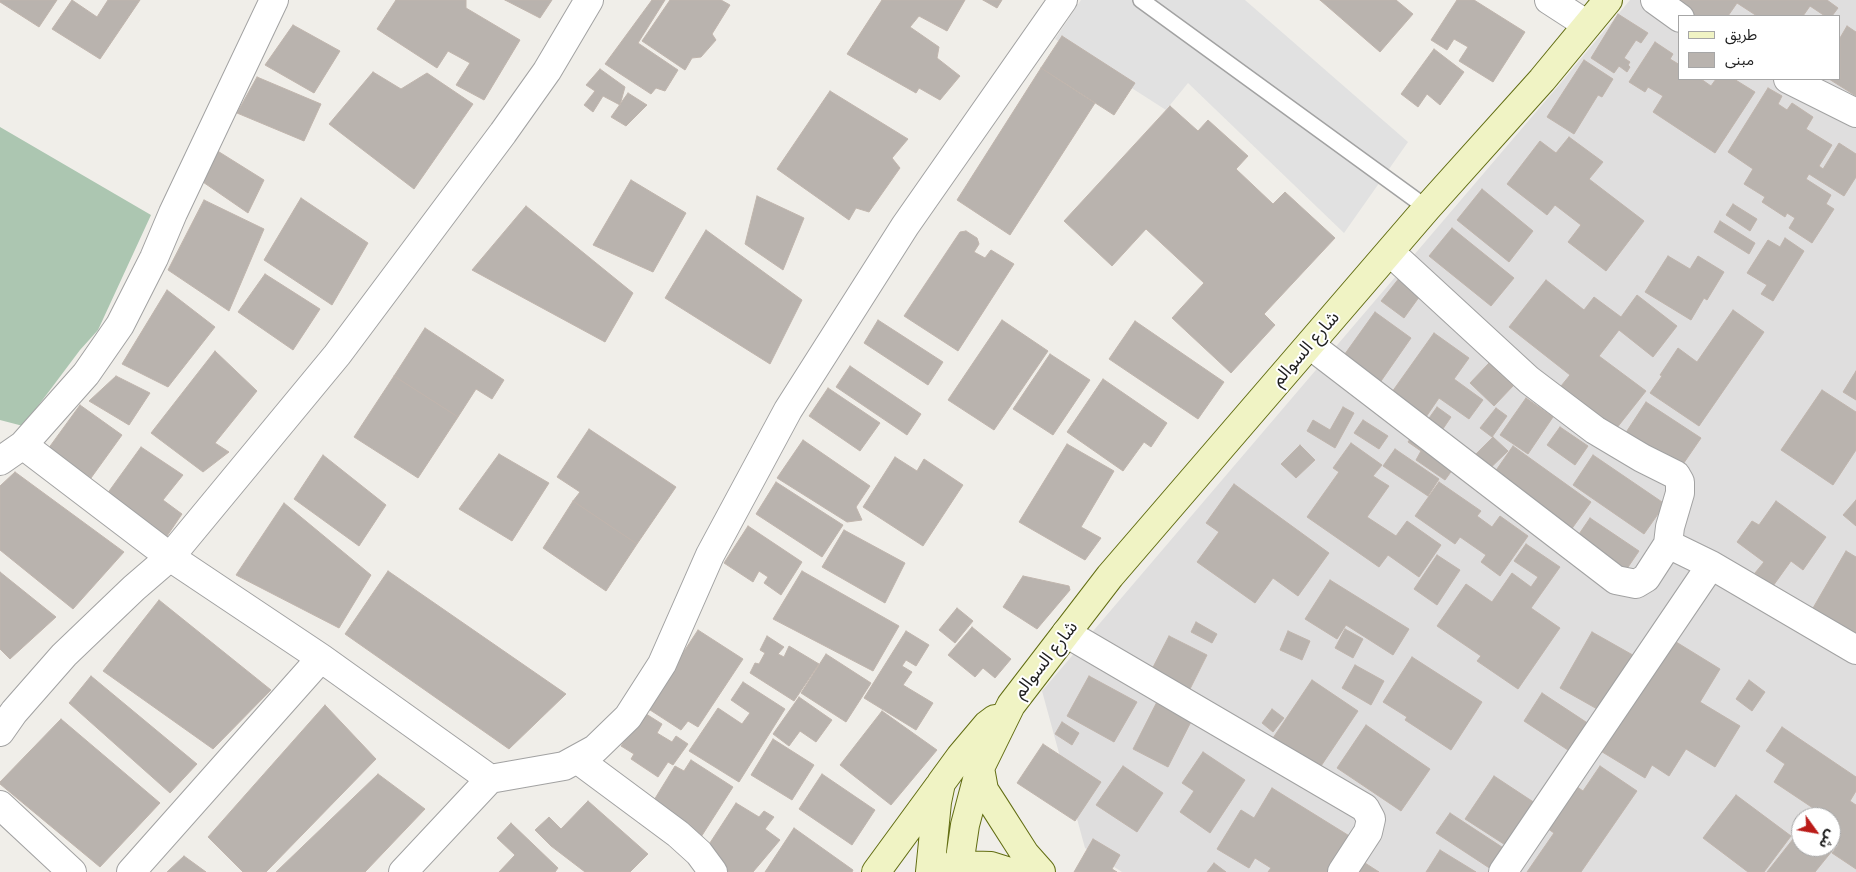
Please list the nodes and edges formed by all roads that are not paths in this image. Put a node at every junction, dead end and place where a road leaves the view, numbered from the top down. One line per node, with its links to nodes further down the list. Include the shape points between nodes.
1 (274, 0): 15 (street, via 120,325 86,374)
2 (589, 0): 18 (street, via 542,78 337,355)
3 (1064, 0): 25 (street, via 905,226 788,410 710,555 662,664 628,717 595,749)
4 (1141, 0): 12 (lane)
5 (1548, 0): 9 (street)
6 (1608, 0): 9 (main road, شارع السوالم)
7 (1655, 0): 8 (street)
8 (1678, 17)
9 (1586, 24): 12 (main road, شارع السوالم, via 1542,80)
10 (1790, 80): 11 (street)
11 (1856, 113)
12 (1427, 208): 13 (main road, شارع السوالم)
13 (1390, 252): 14 (main road, شارع السوالم); 17 (street, via 1529,380 1594,430 1676,475 1680,493)
14 (1310, 345): 17 (street, via 1616,580 1636,584 1646,578); 20 (main road, شارع السوالم, via 1110,576)
15 (23, 445): 16 (street); 18 (street)
16 (0, 461)
17 (1668, 544): 19 (street)
18 (170, 557): 22 (street); 24 (street, via 64,656)
19 (1711, 565): 21 (street); 40 (street)
20 (1066, 633): 23 (main road, شارع السوالم); 39 (street, via 1365,808 1371,819 1368,832)
21 (1856, 650)
22 (321, 658): 27 (street); 32 (street)
23 (1011, 705): 26 (main road); 28 (main road, via 987,725)
24 (0, 732)
25 (577, 759): 27 (street, via 564,766); 34 (street, via 678,834 699,853)
26 (980, 768): 30 (main road, via 964,825); 38 (main road, via 984,790 1025,854)
27 (490, 779): 33 (street)
28 (941, 783): 35 (main road); 36 (main road)
29 (0, 805): 31 (street)
30 (958, 868): 36 (main road); 37 (main road, via 991,866)
31 (72, 872)
32 (131, 872)
33 (403, 872)
34 (712, 872)
35 (876, 872)
36 (930, 872)
37 (1010, 872)
38 (1041, 872)
39 (1342, 872)
40 (1503, 872)

